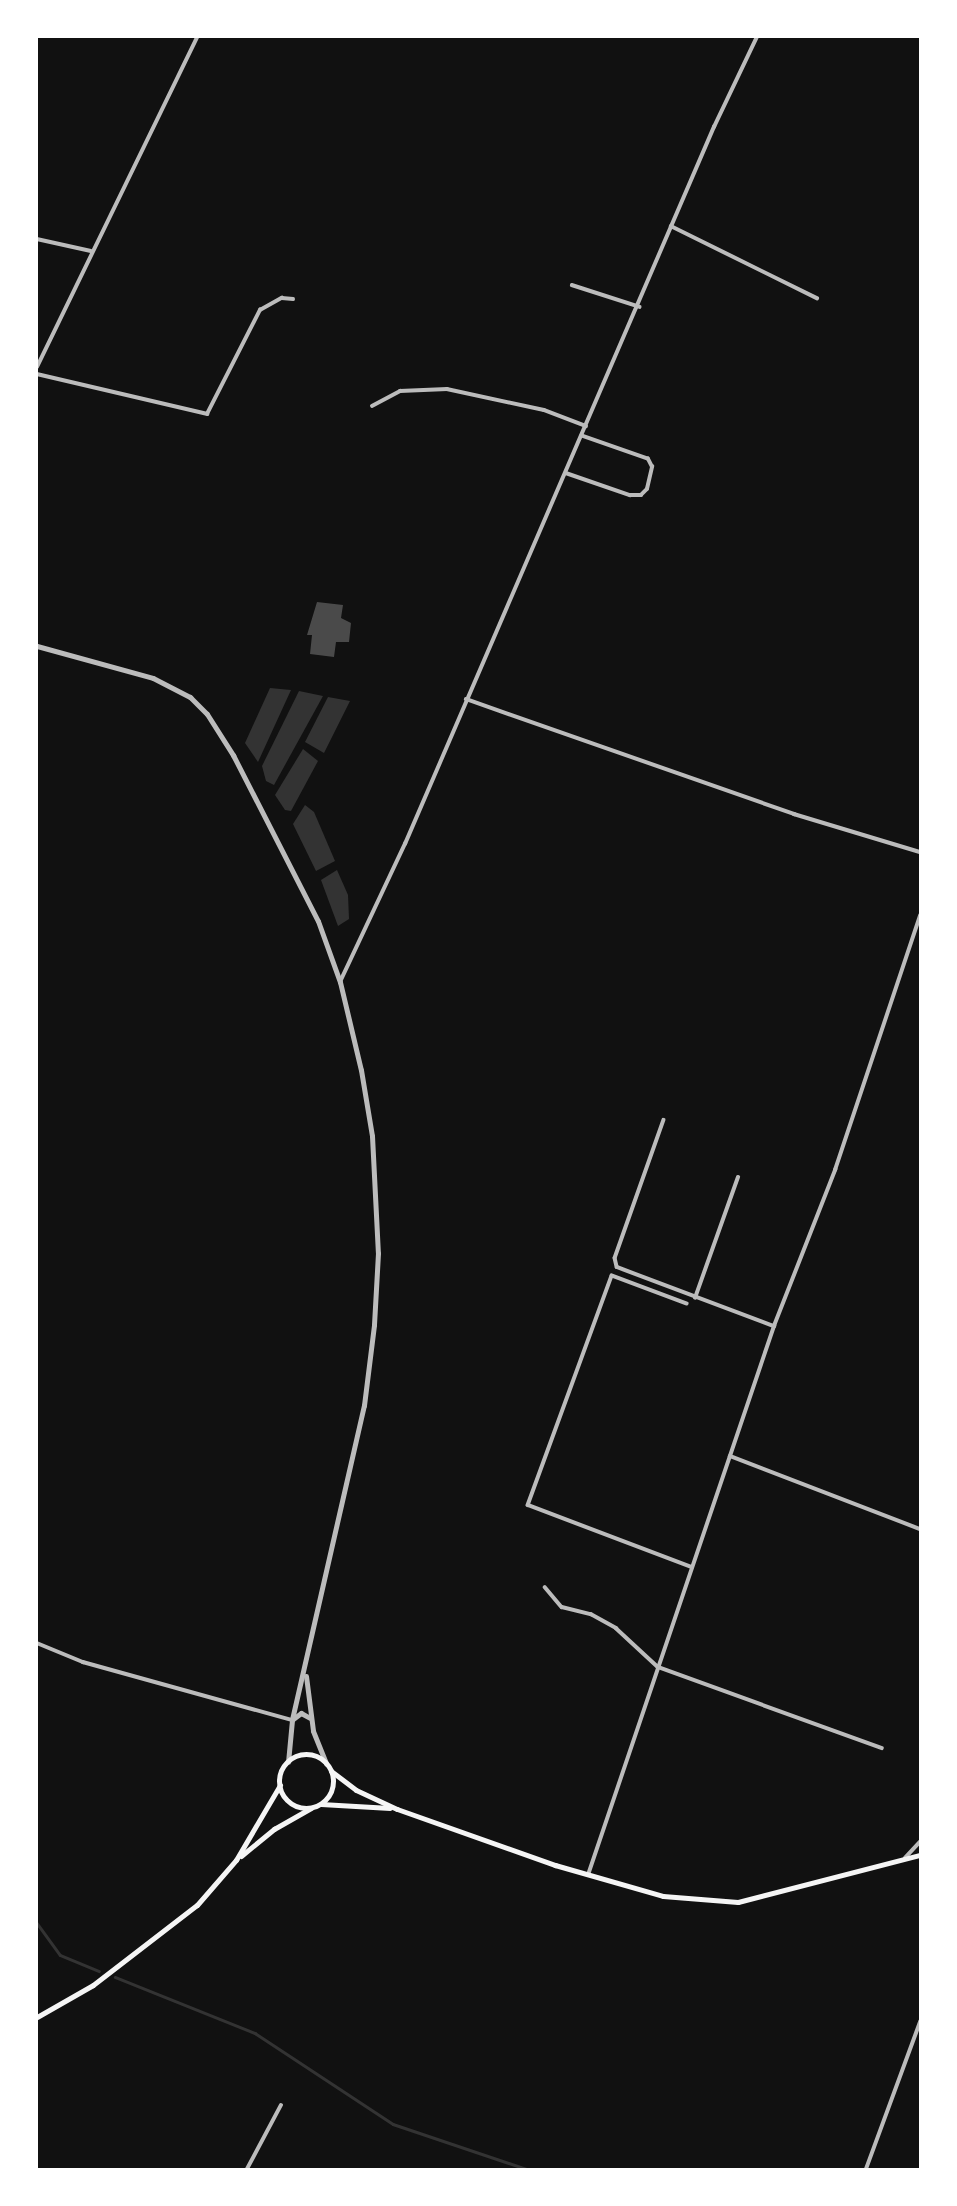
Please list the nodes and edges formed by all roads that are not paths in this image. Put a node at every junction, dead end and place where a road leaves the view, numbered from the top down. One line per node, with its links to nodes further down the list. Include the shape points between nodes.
1 (197, 37): 5 (street)
2 (757, 37): 3 (street)
3 (671, 226): 7 (street); 9 (street)
4 (37, 239): 5 (street)
5 (91, 251): 10 (street)
6 (572, 285): 9 (street)
7 (817, 298)
8 (293, 299): 11 (street, via 282,298 260,310 207,414)
9 (640, 307): 13 (street)
10 (37, 367)
11 (37, 374)
12 (372, 406): 13 (street, via 401,391 447,389 544,410)
13 (586, 426): 14 (street)
14 (582, 436): 15 (street); 15 (street, via 643,454 652,467 647,489 641,495 630,495)
15 (566, 473): 17 (street)
16 (37, 646): 20 (street, via 153,678 202,708 233,755 287,857 318,920)
17 (466, 699): 18 (street, via 794,814); 20 (street)
18 (920, 852)
19 (920, 916): 25 (street, via 835,1170)
20 (340, 982): 32 (street, via 372,1136 378,1253 364,1405)
21 (664, 1120): 23 (street, via 615,1262 626,1273)
22 (738, 1177): 23 (street)
23 (695, 1298): 25 (street)
24 (687, 1304): 28 (street, via 611,1276 528,1505)
25 (774, 1326): 26 (street)
26 (730, 1456): 27 (street); 28 (street)
27 (920, 1530)
28 (692, 1567): 31 (street)
29 (544, 1587): 31 (street, via 562,1607 592,1614 615,1628)
30 (37, 1643): 34 (street, via 83,1662)
31 (658, 1667): 35 (street); 47 (street)
32 (306, 1673): 33 (street); 34 (street)
33 (310, 1718): 34 (street, via 301,1713); 37 (street)
34 (292, 1720): 36 (street)
35 (882, 1748)
36 (288, 1762): 37 (main road, via 311,1755); 39 (main road)
37 (326, 1763): 38 (main road)
38 (331, 1771): 40 (main road, via 332,1789); 42 (main road, via 356,1790)
39 (280, 1785): 41 (main road, via 288,1801); 45 (main road)
40 (321, 1804): 41 (main road); 42 (main road)
41 (313, 1808): 45 (main road, via 274,1829)
42 (397, 1809): 47 (main road)
43 (920, 1842): 46 (street)
44 (920, 1855): 46 (main road)
45 (236, 1860): 48 (main road, via 197,1905 93,1985)
46 (904, 1860): 47 (main road, via 738,1902 663,1896)
47 (588, 1875)
48 (37, 2017)
49 (920, 2022): 52 (street)
50 (281, 2105): 51 (street)
51 (247, 2169)
52 (866, 2169)

